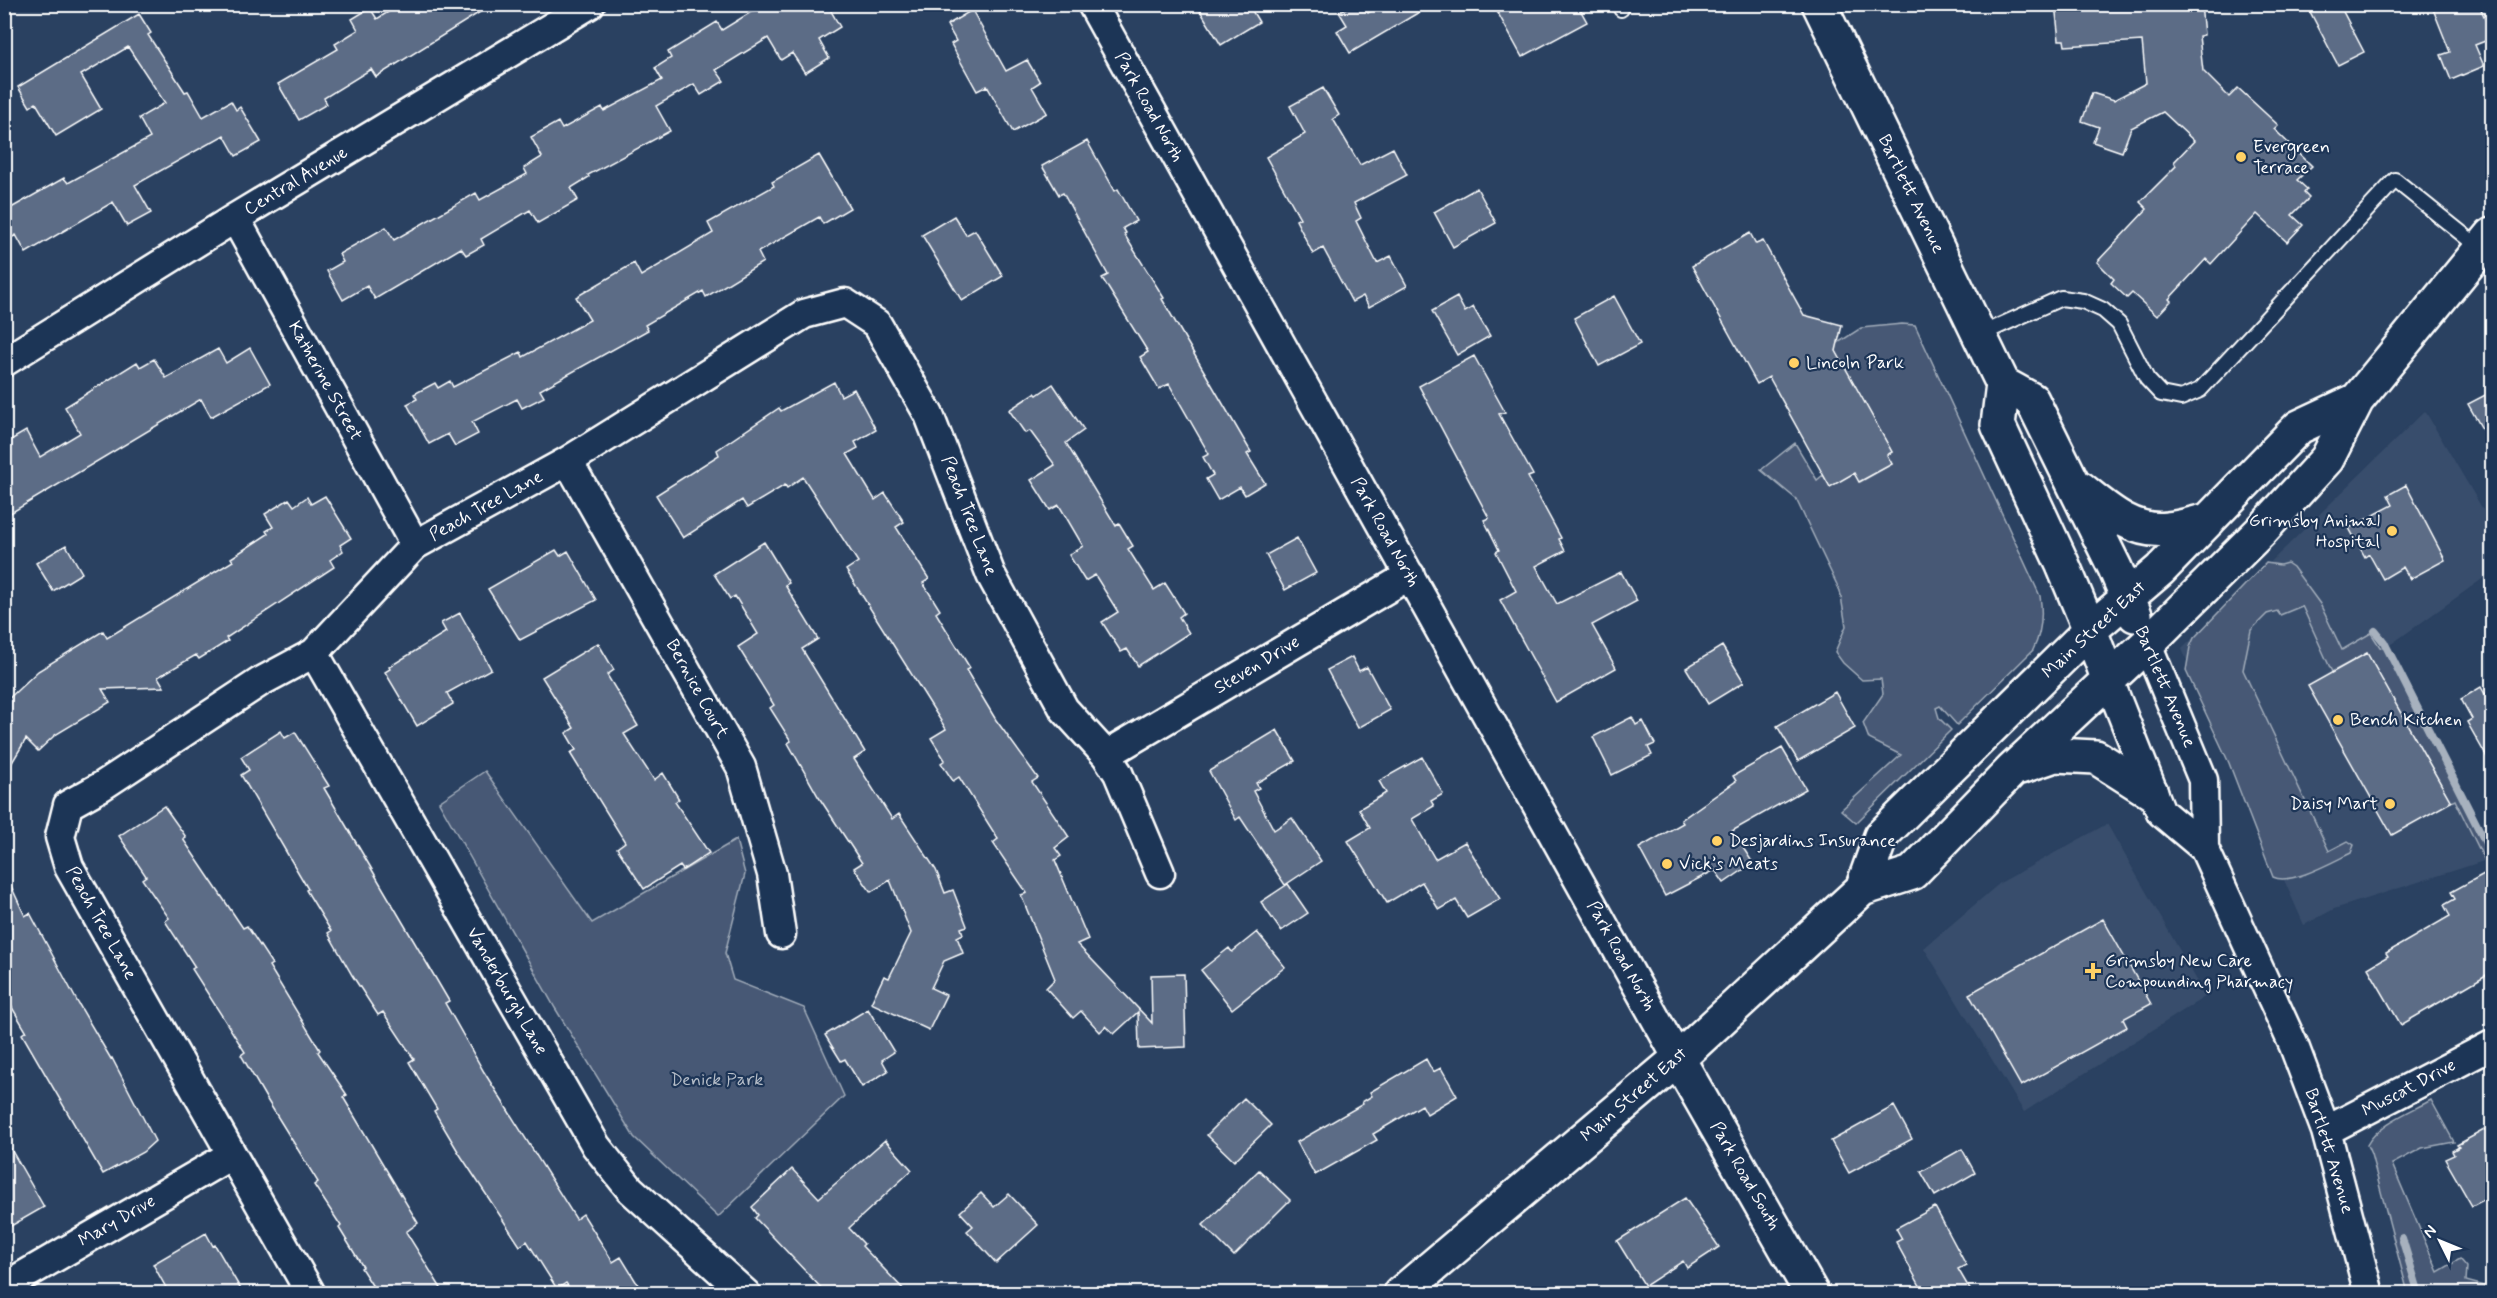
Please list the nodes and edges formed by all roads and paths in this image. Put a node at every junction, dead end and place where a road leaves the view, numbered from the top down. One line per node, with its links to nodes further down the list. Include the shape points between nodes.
1 (590, 4): 4 (street, Central Avenue)
2 (1092, 4): 14 (street, Park Road North)
3 (1819, 4): 6 (main road, Bartlett Avenue)
4 (235, 218): 7 (street, Central Avenue); 13 (street, Katherine Street)
5 (2487, 242): 6 (lane, via 2395,180 2200,390 2181,398 2161,394 2152,387 2119,324 2103,310 2083,301 2061,298); 9 (main road, Main Street East)
6 (1979, 335): 8 (main road, Bartlett Avenue)
7 (4, 362)
8 (2003, 384): 11 (main road, Bartlett Avenue, via 2032,400); 16 (main road, Bartlett Avenue, via 1998,425)
9 (2357, 400): 12 (main road, Main Street East, via 2299,428); 17 (main road, Main Street East, via 2327,459 2261,531)
10 (568, 460): 13 (street, Peach Tree Lane); 20 (street, Peach Tree Lane, via 804,314 845,303 877,324 883,334 929,414 991,575 1064,709); 26 (street, Bernice Court, via 741,767 772,874)
11 (2074, 484): 12 (main road, via 2115,516 2139,527 2166,530); 15 (main road, Bartlett Avenue)
12 (2209, 520): 15 (main road, Main Street East)
13 (415, 545): 18 (street, Peach Tree Lane)
14 (1410, 575): 20 (street, Steven Drive); 28 (street, Park Road North)
15 (2127, 597): 16 (main road, Main Street East); 17 (main road, Bartlett Avenue)
16 (2090, 630): 19 (main road, Bartlett Avenue); 25 (main road, Main Street East, via 1881,836)
17 (2146, 644): 19 (main road, Main Street East); 23 (street, Bartlett Avenue, via 2203,780)
18 (314, 653): 30 (street, Peach Tree Lane, via 260,682 68,805 60,837 69,867); 33 (street, Vanderburgh Lane, via 596,1146 630,1189)
19 (2108, 678): 21 (main road, Main Street East); 22 (street, Bartlett Avenue)
20 (1106, 755): 24 (street, Peach Tree Lane, via 1118,773)
21 (2012, 770): 22 (main road, via 2055,755 2096,757); 25 (main road, Main Street East, via 1912,873)
22 (2151, 792): 23 (street, Bartlett Avenue, via 2160,812)
23 (2204, 848): 29 (street, Bartlett Avenue, via 2294,1046)
24 (1160, 873)
25 (1862, 889): 28 (main road, Main Street East)
26 (781, 934)
27 (2493, 1045): 29 (street, Muscat Drive)
28 (1678, 1059): 34 (main road, Main Street East); 35 (main road, Park Road South)
29 (2326, 1131): 36 (street, Bartlett Avenue)
30 (231, 1155): 31 (street, Mary Drive); 32 (street, Peach Tree Lane)
31 (4, 1287)
32 (311, 1293)
33 (746, 1293)
34 (1400, 1293)
35 (1812, 1293)
36 (2369, 1293)

